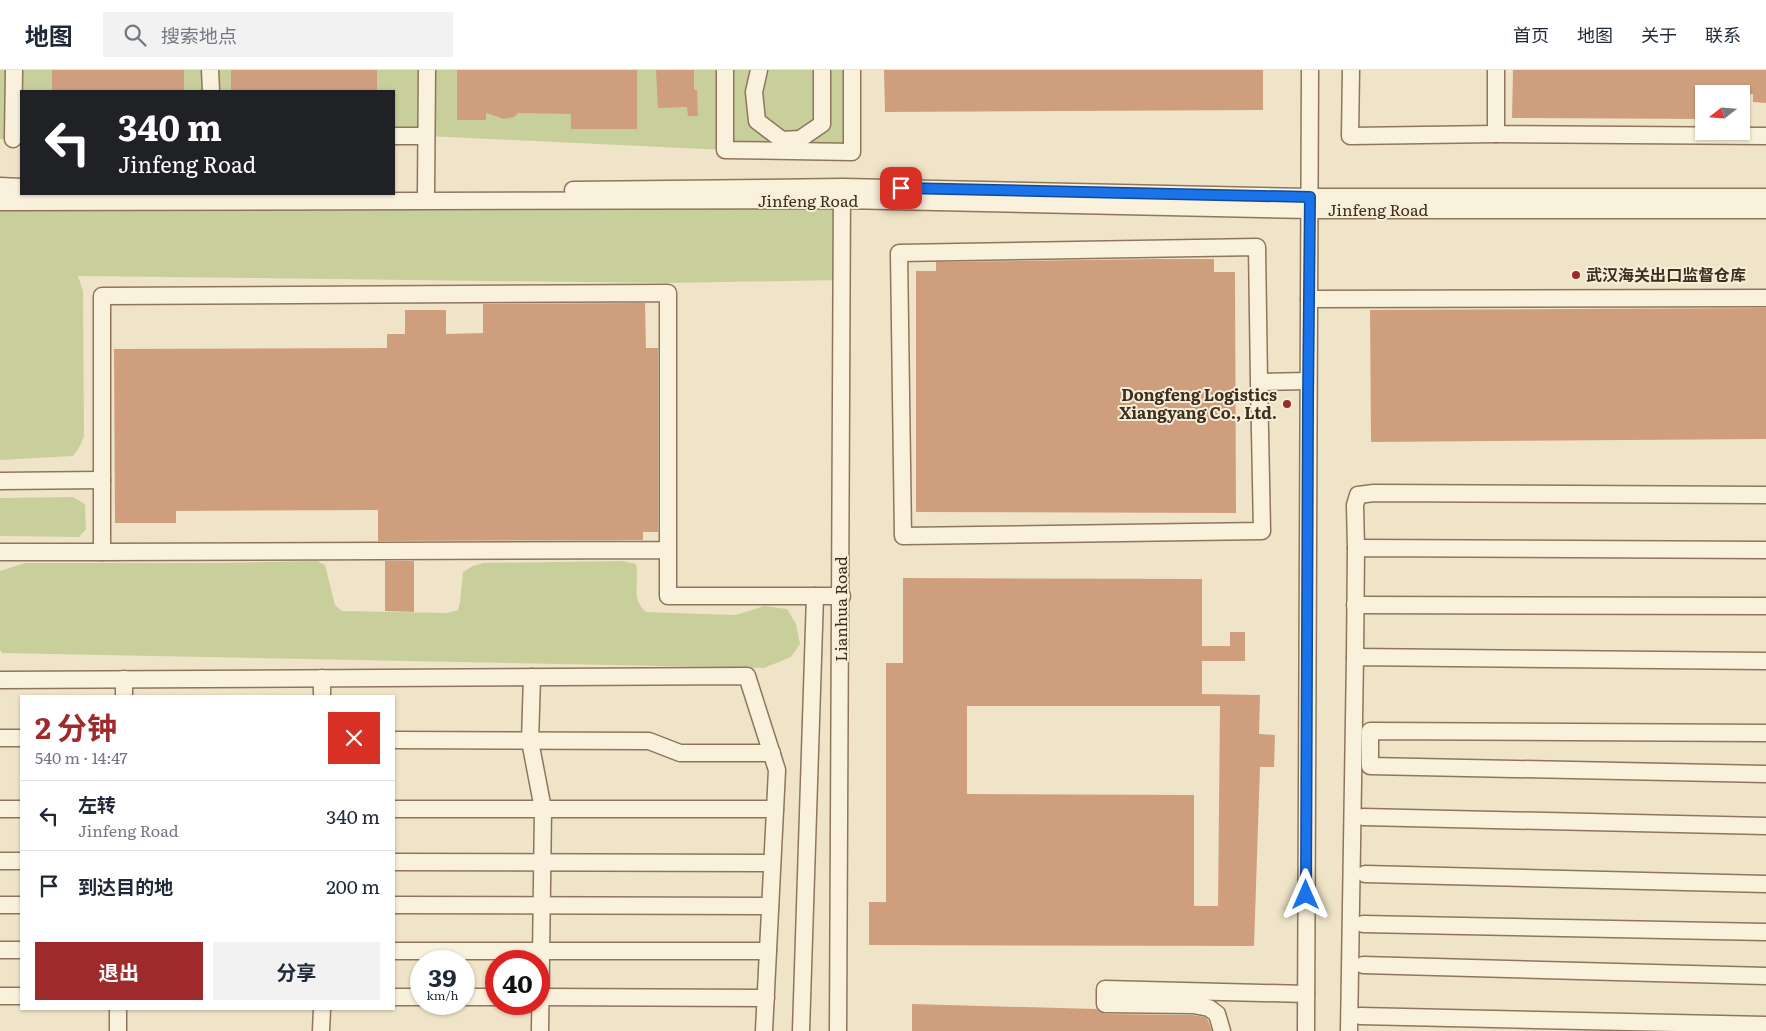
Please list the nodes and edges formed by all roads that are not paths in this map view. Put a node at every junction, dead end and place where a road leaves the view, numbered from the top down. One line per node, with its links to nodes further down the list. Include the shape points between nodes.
1 (14, 70): 16 (street)
2 (210, 70): 11 (street)
3 (428, 70): 14 (street)
4 (725, 70): 7 (street, via 725,150 852,152)
5 (759, 70): 6 (street, via 754,92 757,121 782,140 800,139 822,124)
6 (822, 70)
7 (852, 70)
8 (1310, 70): 24 (street)
9 (1351, 70): 12 (street, via 1350,136)
10 (1496, 70): 12 (street)
11 (211, 90)
12 (1496, 134): 15 (street)
13 (395, 136): 14 (street)
14 (426, 136): 20 (street)
15 (1766, 136)
16 (11, 139)
17 (0, 186): 18 (street)
18 (20, 187)
19 (395, 192): 20 (street, Jinfeng Road)
20 (426, 192): 21 (street, Jinfeng Road)
21 (842, 193): 23 (street, Jinfeng Road); 24 (street, Jinfeng Road); 39 (street, Lianhua Road)
22 (1766, 197): 24 (street, Jinfeng Road)
23 (0, 202)
24 (1310, 203): 25 (street, Jinfeng Road); 27 (street)
25 (1766, 210)
26 (1766, 298): 27 (street)
27 (1309, 299): 28 (street)
28 (1308, 380): 29 (street); 87 (street)
29 (1259, 382): 29 (street, via 1257,247 898,253 903,536 1262,531)
30 (102, 480): 31 (street); 34 (street, via 102,296 668,293); 37 (street)
31 (0, 481)
32 (1766, 496): 33 (street, via 1358,495 1355,506)
33 (1356, 548): 35 (street); 40 (street)
34 (668, 550): 37 (street); 38 (street, via 668,596)
35 (1766, 550)
36 (0, 552): 37 (street)
37 (102, 552)
38 (815, 596): 39 (street); 103 (street)
39 (842, 596): 104 (street, Lianhua Road)
40 (1355, 605): 41 (street); 42 (street)
41 (1766, 606)
42 (1355, 656): 43 (street); 107 (street)
43 (1766, 661)
44 (532, 677): 45 (street); 54 (street); 55 (street, via 747,676)
45 (322, 678): 46 (street); 49 (street)
46 (124, 679): 47 (street); 48 (street)
47 (0, 680)
48 (124, 695)
49 (322, 695)
50 (1766, 733): 56 (street, via 1370,731 1370,766)
51 (0, 738): 52 (street)
52 (20, 738)
53 (395, 740): 54 (street)
54 (530, 740): 55 (street, via 649,741 680,753); 60 (street)
55 (772, 753): 61 (street, via 777,770)
56 (1766, 774)
57 (0, 809): 58 (street)
58 (20, 809)
59 (395, 809): 60 (street)
60 (543, 809): 61 (street); 67 (street)
61 (775, 809): 68 (street)
62 (1363, 817): 63 (street)
63 (1766, 826)
64 (0, 861): 65 (street)
65 (20, 861)
66 (395, 862): 67 (street)
67 (542, 862): 68 (street); 74 (street)
68 (772, 862): 75 (street)
69 (1365, 874): 70 (street)
70 (1766, 884)
71 (0, 905): 72 (street)
72 (20, 905)
73 (395, 905): 74 (street)
74 (542, 906): 75 (street); 80 (street)
75 (770, 906): 84 (street)
76 (1363, 924): 77 (street)
77 (1766, 932)
78 (0, 950): 79 (street)
79 (20, 950)
80 (541, 950)
81 (395, 951): 82 (street)
82 (485, 951)
83 (550, 951): 84 (street)
84 (768, 952): 93 (street)
85 (1363, 965): 86 (street)
86 (1766, 976)
87 (1306, 994): 105 (street, via 1105,989 1105,1004 1209,1008 1217,1014); 106 (street)
88 (0, 996): 89 (street)
89 (20, 996)
90 (395, 997): 91 (street)
91 (410, 997)
92 (550, 997): 93 (street)
93 (766, 998): 102 (street)
94 (118, 1010): 99 (street)
95 (322, 1010): 100 (street)
96 (540, 1015): 101 (street)
97 (1360, 1016): 98 (street)
98 (1766, 1025)
99 (118, 1031)
100 (322, 1031)
101 (540, 1031)
102 (764, 1031)
103 (801, 1031)
104 (838, 1031)
105 (1222, 1031)
106 (1306, 1031)
107 (1349, 1031)

